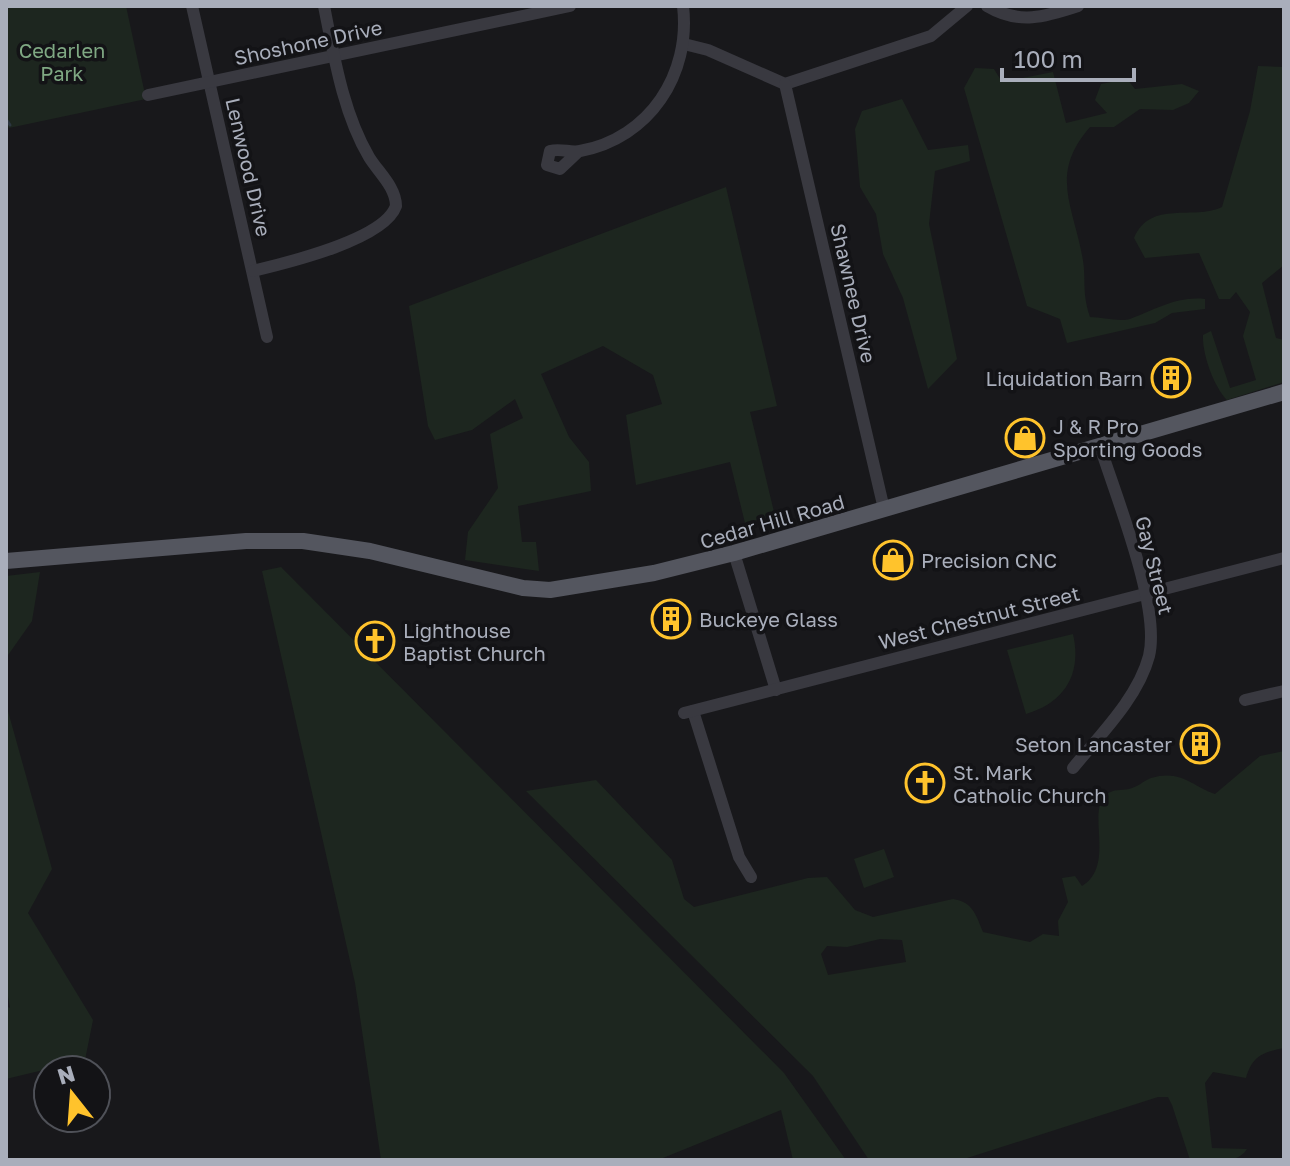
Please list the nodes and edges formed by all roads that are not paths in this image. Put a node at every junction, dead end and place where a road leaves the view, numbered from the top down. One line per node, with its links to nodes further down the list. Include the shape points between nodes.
1 (192, 6): 10 (street, Lenwood Drive)
2 (324, 6): 9 (street)
3 (570, 6): 9 (street, Shoshone Drive)
4 (683, 6): 8 (street)
5 (967, 6): 11 (street, via 931,36)
6 (987, 6): 7 (street, via 1031,19)
7 (1078, 6)
8 (684, 44): 11 (street); 13 (street, via 671,84 650,115 622,135)
9 (336, 57): 10 (street, Shoshone Drive); 14 (street, via 354,126 396,199 393,214 347,242)
10 (209, 84): 12 (street, Shoshone Drive); 14 (street, Lenwood Drive)
11 (785, 84): 18 (street, Shawnee Drive)
12 (148, 95)
13 (578, 152)
14 (253, 271): 15 (street, Lenwood Drive)
15 (267, 337)
16 (1284, 392): 17 (main road, Cedar Hill Road)
17 (1100, 446): 18 (main road, Cedar Hill Road); 22 (street, Gay Street)
18 (884, 509): 19 (main road, Cedar Hill Road)
19 (734, 553): 21 (main road, Cedar Hill Road, via 589,585 537,589 303,541); 23 (street)
20 (1284, 558): 22 (street, West Chestnut Street)
21 (6, 561)
22 (1146, 595): 23 (street, West Chestnut Street); 26 (street, Gay Street, via 1151,631 1144,669)
23 (776, 690): 27 (street, West Chestnut Street, via 689,712 739,857)
24 (1284, 691): 25 (street)
25 (1245, 700)
26 (1073, 768)
27 (751, 877)

